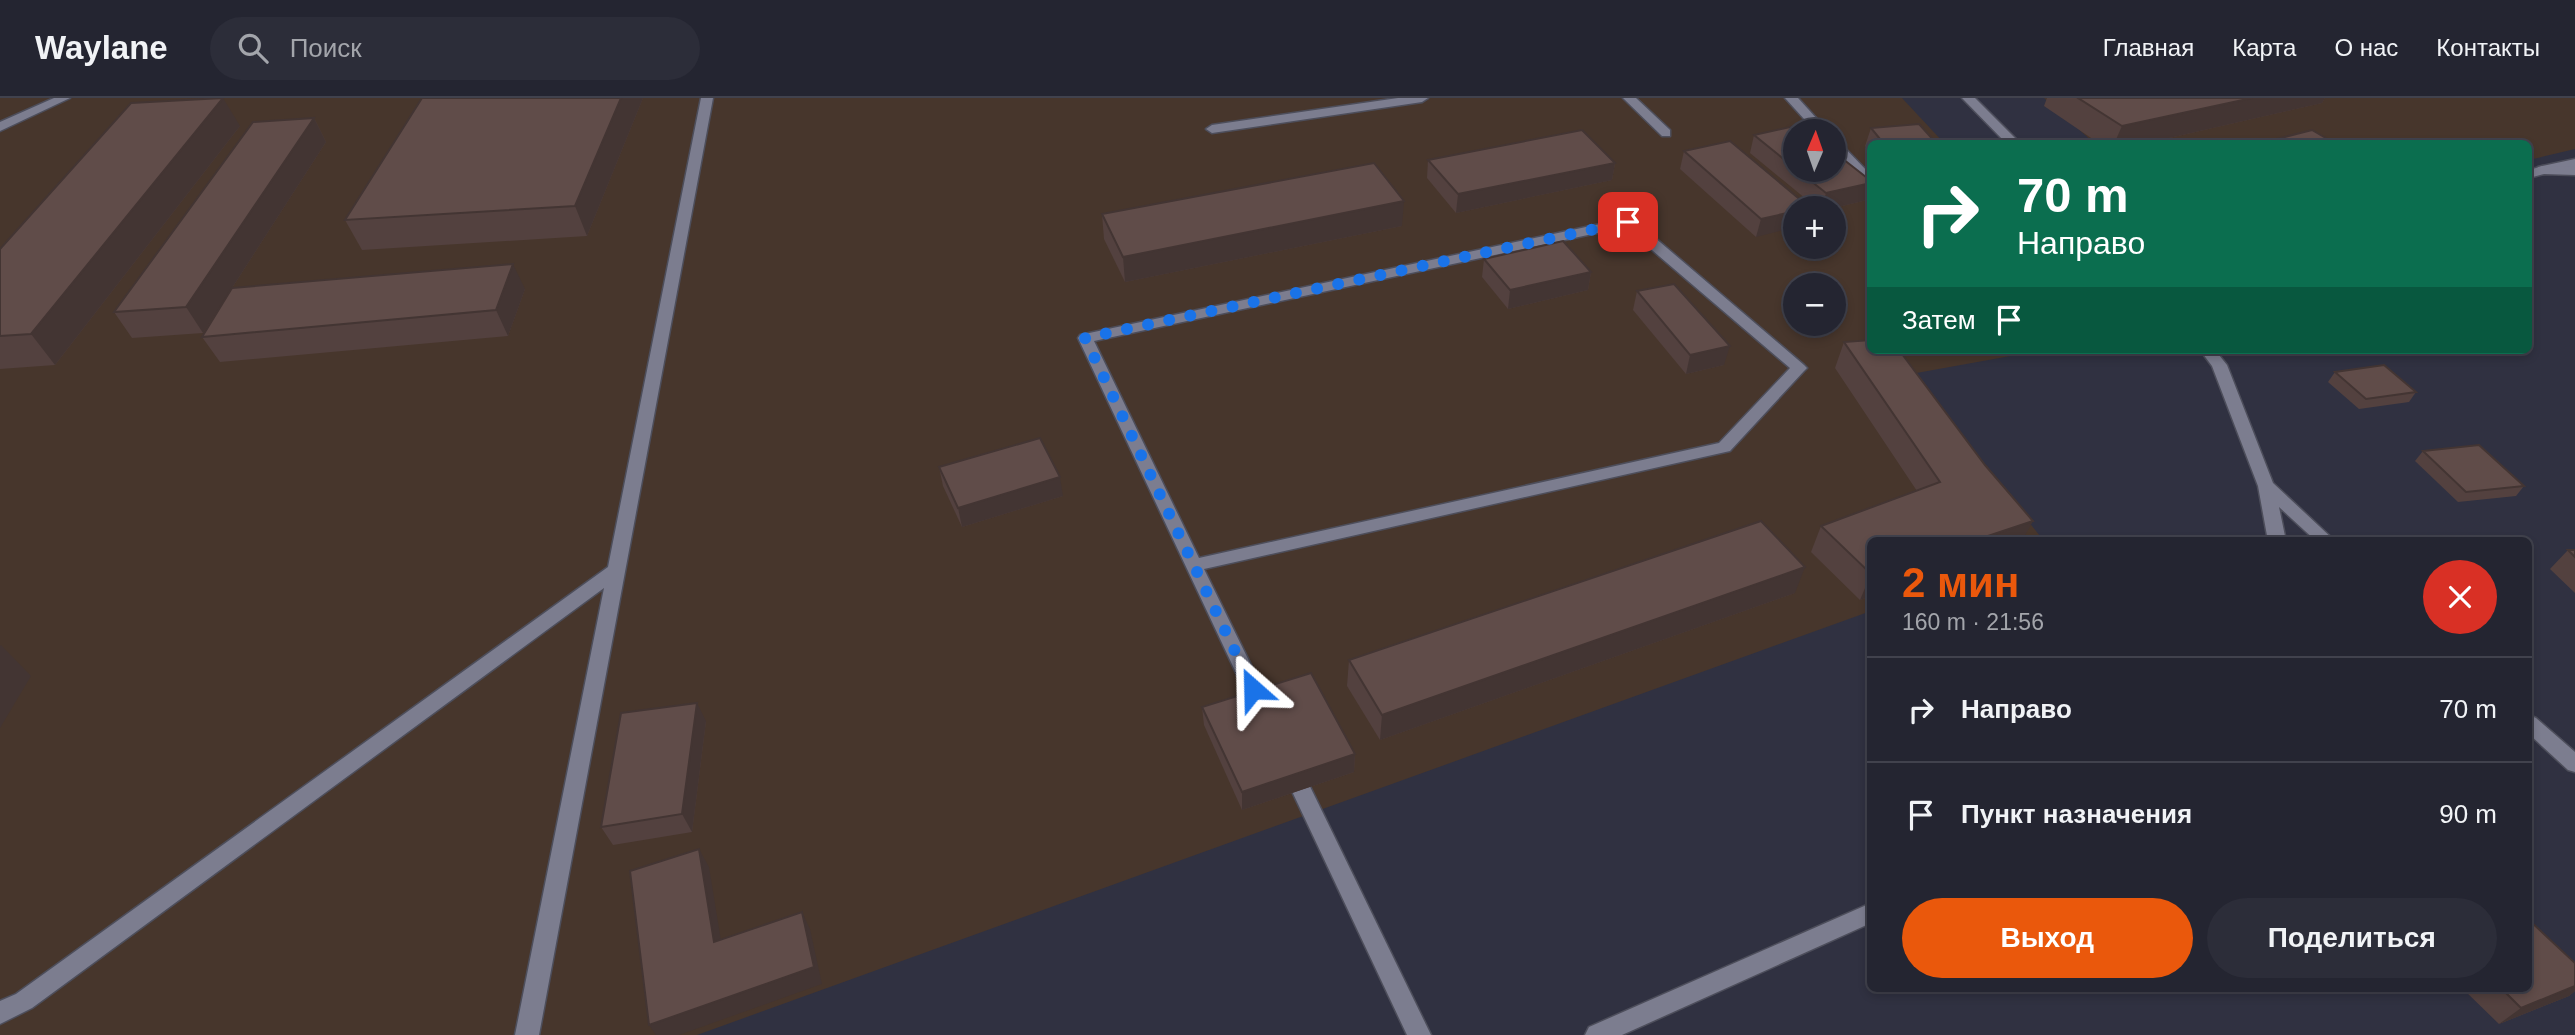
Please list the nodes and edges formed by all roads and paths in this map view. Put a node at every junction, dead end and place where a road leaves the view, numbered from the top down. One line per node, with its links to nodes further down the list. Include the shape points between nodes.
1 (64, 98): 8 (street)
2 (707, 98): 23 (street)
3 (1422, 98): 9 (street)
4 (1629, 98): 10 (street)
5 (1791, 98): 7 (street)
6 (1968, 98): 11 (street)
7 (1811, 119)
8 (0, 127)
9 (1212, 129)
10 (1665, 133)
11 (2011, 140)
12 (1846, 157): 17 (street)
13 (2575, 163): 14 (street)
14 (2543, 170): 15 (street); 16 (street)
15 (2575, 171)
16 (2532, 173)
17 (1867, 179)
18 (2210, 354): 19 (street, via 2219,365)
19 (2266, 486): 20 (street); 21 (street)
20 (2276, 537)
21 (2323, 537)
22 (1194, 565): 22 (street, via 1085,338 1628,222 1799,368 1724,447); 24 (street)
23 (617, 570): 29 (street, via 24,1001); 30 (street)
24 (1271, 726)
25 (2532, 726): 27 (street)
26 (1283, 751): 31 (street)
27 (2575, 764)
28 (1867, 915): 32 (street)
29 (0, 1013)
30 (527, 1035)
31 (1419, 1035)
32 (1597, 1035)

